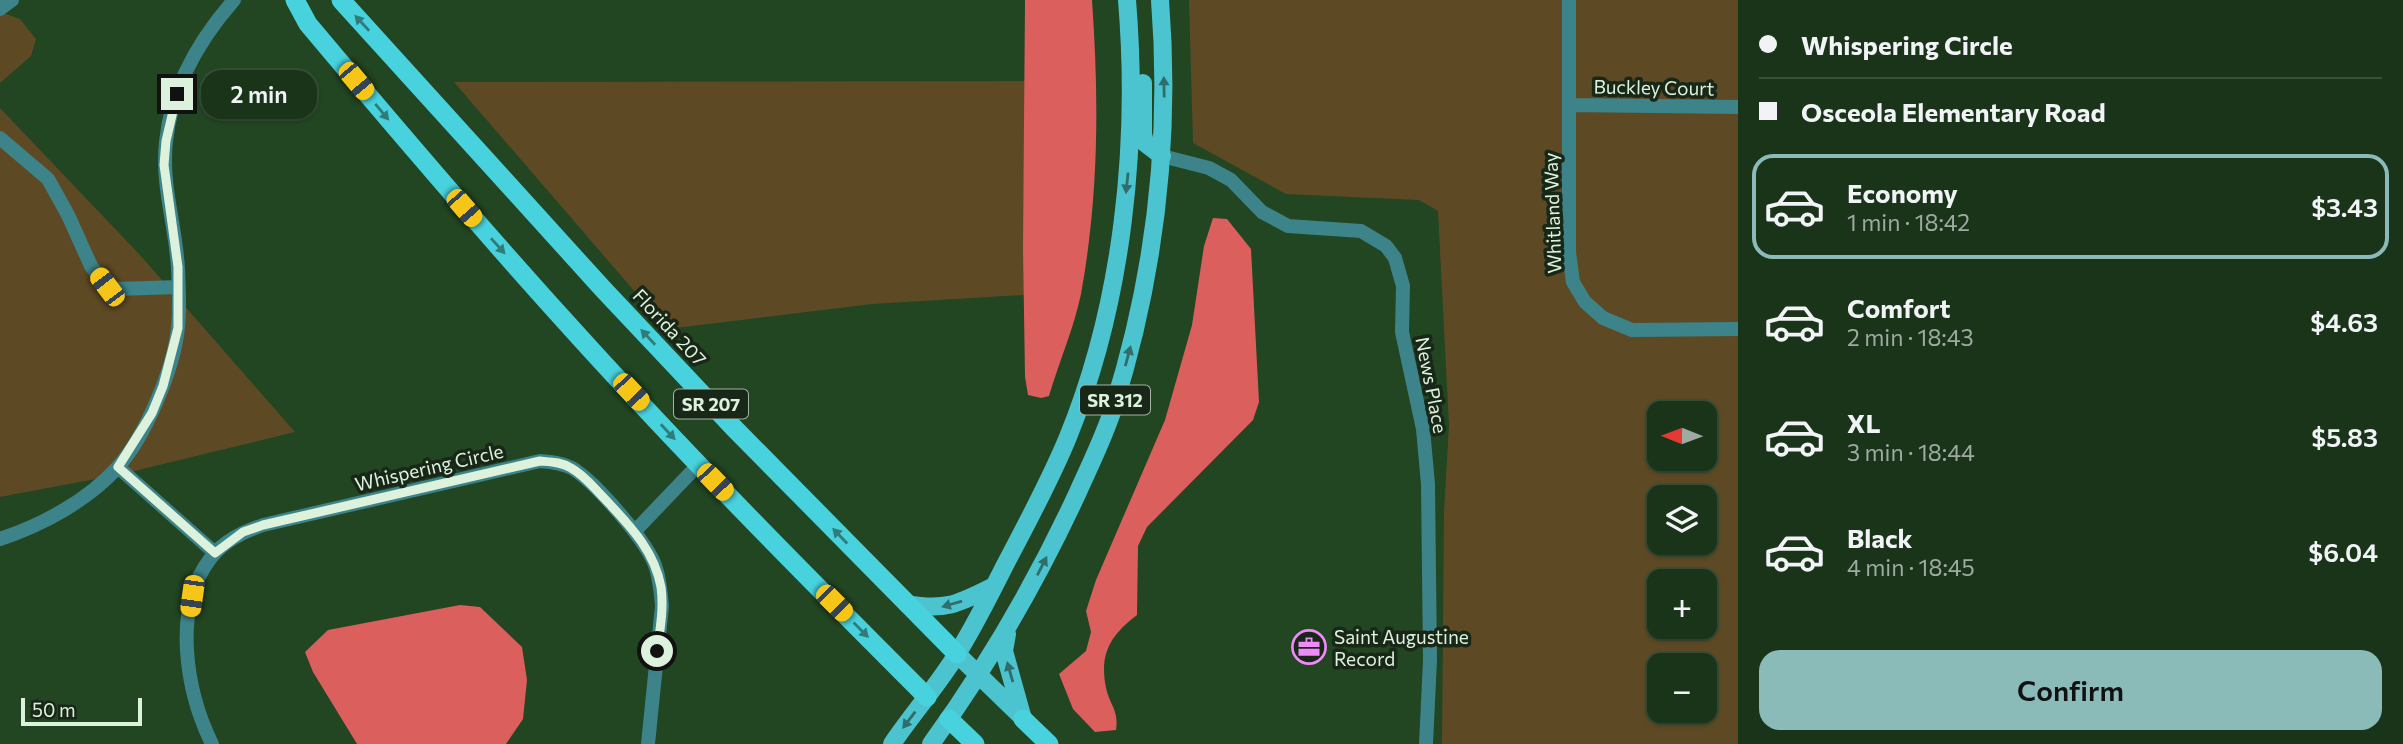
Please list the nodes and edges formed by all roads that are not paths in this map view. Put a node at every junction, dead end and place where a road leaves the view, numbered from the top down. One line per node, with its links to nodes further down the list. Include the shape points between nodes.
1 (12, 0): 8 (street)
2 (234, 0): 13 (street, via 186,72 170,117 165,177)
3 (295, 0): 15 (highway, SR 207, one-way to 15, via 308,24 437,177)
4 (341, 0): 21 (highway, Florida 207 / SR 207, one-way to 4, via 603,289)
5 (1160, 0): 12 (main road, SR 312, one-way to 5)
6 (1569, 0): 9 (street, Whitland Way)
7 (1128, 8): 12 (main road, via 1142,27 1143,134 1146,144); 20 (main road, SR 312, one-way to 20, via 1131,152 1102,327 1069,435)
8 (0, 9)
9 (1570, 105): 10 (street, Buckley Court); 14 (street, Whitland Way, via 1569,251 1573,282 1585,302 1603,318 1632,330)
10 (1738, 107)
11 (0, 138): 13 (street, via 48,179 91,266 107,287)
12 (1162, 156): 22 (main road, SR 312, one-way to 12, via 1060,531 1112,412 1131,347 1156,222); 34 (street, News Place, via 1209,168 1231,180 1262,212 1288,226 1361,231 1386,246 1395,258 1403,286 1402,332 1423,429 1428,484)
13 (178, 287): 16 (street, via 178,328 163,386)
14 (1738, 329)
15 (698, 465): 17 (street); 25 (highway, SR 207, one-way to 25)
16 (118, 467): 18 (street, via 46,520); 19 (street)
17 (635, 531): 19 (street, Whispering Circle, via 570,467 540,461 263,525 243,532); 29 (street, Whispering Circle, via 647,547 661,588)
18 (0, 539)
19 (215, 553): 28 (street, Whispering Circle, via 192,596 188,647 197,704)
20 (994, 586): 21 (main road, one-way to 21, via 948,607); 23 (main road, SR 312)
21 (907, 604): 23 (highway, Florida 207 / SR 207)
22 (1009, 625): 24 (main road, SR 312); 27 (main road, one-way to 22, via 1004,651)
23 (957, 654): 24 (main road, SR 207); 25 (main road, SR 312)
24 (978, 675): 26 (main road, SR 312); 27 (main road, SR 207)
25 (927, 697): 26 (main road, SR 207); 30 (main road, SR 312, one-way to 30)
26 (950, 719): 31 (main road, SR 312); 32 (highway, SR 207)
27 (1023, 719): 33 (highway, SR 207)
28 (212, 744)
29 (649, 744)
30 (892, 744)
31 (931, 744)
32 (975, 744)
33 (1049, 744)
34 (1426, 744)

